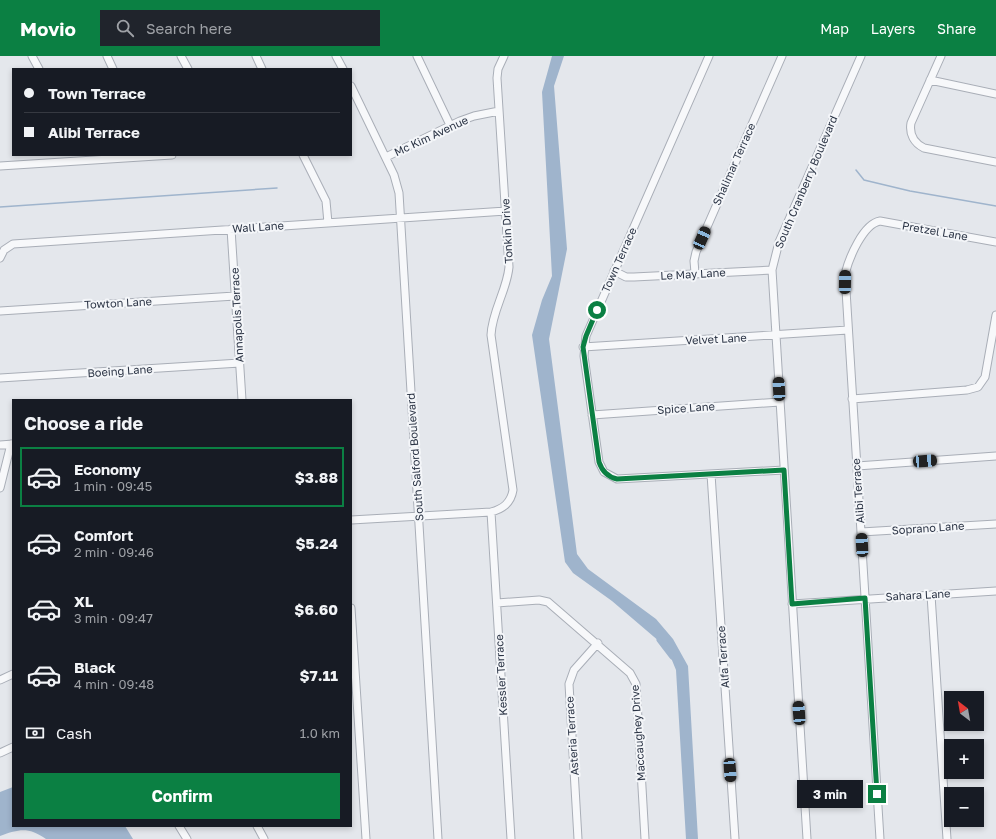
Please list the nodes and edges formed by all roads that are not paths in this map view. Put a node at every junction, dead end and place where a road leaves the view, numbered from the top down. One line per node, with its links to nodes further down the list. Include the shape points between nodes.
1 (32, 56): 12 (street)
2 (107, 56): 13 (street)
3 (181, 56): 14 (street)
4 (256, 56): 15 (street)
5 (336, 56): 16 (street)
6 (417, 56): 21 (street)
7 (504, 56): 20 (street, Tonkin Drive, via 498,73)
8 (709, 56): 36 (street, Town Terrace)
9 (782, 56): 37 (street, Shalimar Terrace, via 696,252)
10 (861, 56): 35 (street, South Cranberry Boulevard, via 779,242)
11 (940, 56): 17 (street)
12 (38, 68)
13 (113, 68)
14 (187, 68)
15 (262, 68)
16 (342, 68)
17 (930, 80): 19 (street); 26 (street, via 911,123 916,143 924,148)
18 (352, 88): 24 (street, South Salford Boulevard)
19 (996, 94)
20 (499, 111): 21 (street, Mc Kim Avenue, via 474,116); 28 (street, Tonkin Drive)
21 (450, 125): 24 (street, Mc Kim Avenue)
22 (129, 156): 25 (street)
23 (304, 156): 30 (street, via 326,201)
24 (386, 157): 29 (street, South Salford Boulevard, via 397,185)
25 (80, 158): 27 (street)
26 (996, 162)
27 (0, 166)
28 (506, 212): 29 (street, Wall Lane); 57 (street, Tonkin Drive, via 509,271 491,335 513,490 508,504)
29 (400, 219): 30 (street, Wall Lane); 58 (street, South Salford Boulevard)
30 (328, 223): 32 (street, Wall Lane)
31 (874, 223): 33 (street, Pretzel Lane, via 888,222); 41 (street, Alibi Terrace, via 865,230 845,274)
32 (231, 229): 34 (street, Wall Lane, via 11,245 4,250); 38 (street, Annapolis Terrace)
33 (996, 242)
34 (0, 258)
35 (772, 270): 37 (street, Le May Lane); 42 (street, South Cranberry Boulevard)
36 (614, 271): 37 (street, Le May Lane, via 634,278); 43 (street, Town Terrace)
37 (695, 274)
38 (236, 296): 39 (street, Towton Lane); 44 (street, Annapolis Terrace)
39 (0, 311)
40 (996, 316): 47 (street, via 984,377 974,389)
41 (848, 330): 42 (street, Velvet Lane); 47 (street, Alibi Terrace)
42 (776, 336): 43 (street, Velvet Lane); 48 (street, South Cranberry Boulevard)
43 (583, 347): 49 (street, Town Terrace)
44 (240, 363): 45 (street, Boeing Lane); 46 (street, Annapolis Terrace)
45 (0, 378)
46 (242, 399)
47 (852, 399): 53 (street, Alibi Terrace)
48 (780, 402): 49 (street, Spice Lane); 54 (street, South Cranberry Boulevard)
49 (592, 415): 55 (street, Town Terrace, via 599,462 604,472 617,479)
50 (12, 444): 51 (street); 56 (street)
51 (0, 445)
52 (996, 456): 53 (street)
53 (857, 466): 61 (street, Alibi Terrace)
54 (784, 470): 55 (street); 66 (street, South Cranberry Boulevard)
55 (711, 474): 85 (street, Alfa Terrace)
56 (0, 488)
57 (491, 512): 58 (street); 65 (street, Kessler Terrace)
58 (419, 516): 59 (street); 81 (street, South Salford Boulevard)
59 (352, 520)
60 (996, 524): 61 (street, Soprano Lane)
61 (861, 532): 64 (street, Alibi Terrace)
62 (996, 591): 63 (street, Sahara Lane)
63 (931, 595): 64 (street, Sahara Lane); 88 (street)
64 (865, 598): 66 (street, Sahara Lane); 87 (street, Alibi Terrace)
65 (497, 603): 68 (street, Maccaughey Drive, via 539,600 548,602); 82 (street, Kessler Terrace)
66 (792, 604): 86 (street, South Cranberry Boulevard)
67 (352, 637): 69 (street)
68 (598, 643): 83 (street, Asteria Terrace, via 574,670 569,684); 84 (street, Maccaughey Drive, via 628,670 636,684)
69 (353, 666): 72 (street)
70 (12, 674): 71 (street)
71 (0, 680)
72 (359, 738): 73 (street); 80 (street)
73 (352, 739)
74 (12, 747): 75 (street)
75 (0, 753)
76 (180, 827): 78 (street)
77 (258, 827): 79 (street)
78 (187, 839)
79 (264, 839)
80 (366, 839)
81 (438, 839)
82 (511, 839)
83 (578, 839)
84 (645, 839)
85 (735, 839)
86 (807, 839)
87 (880, 839)
88 (947, 839)

